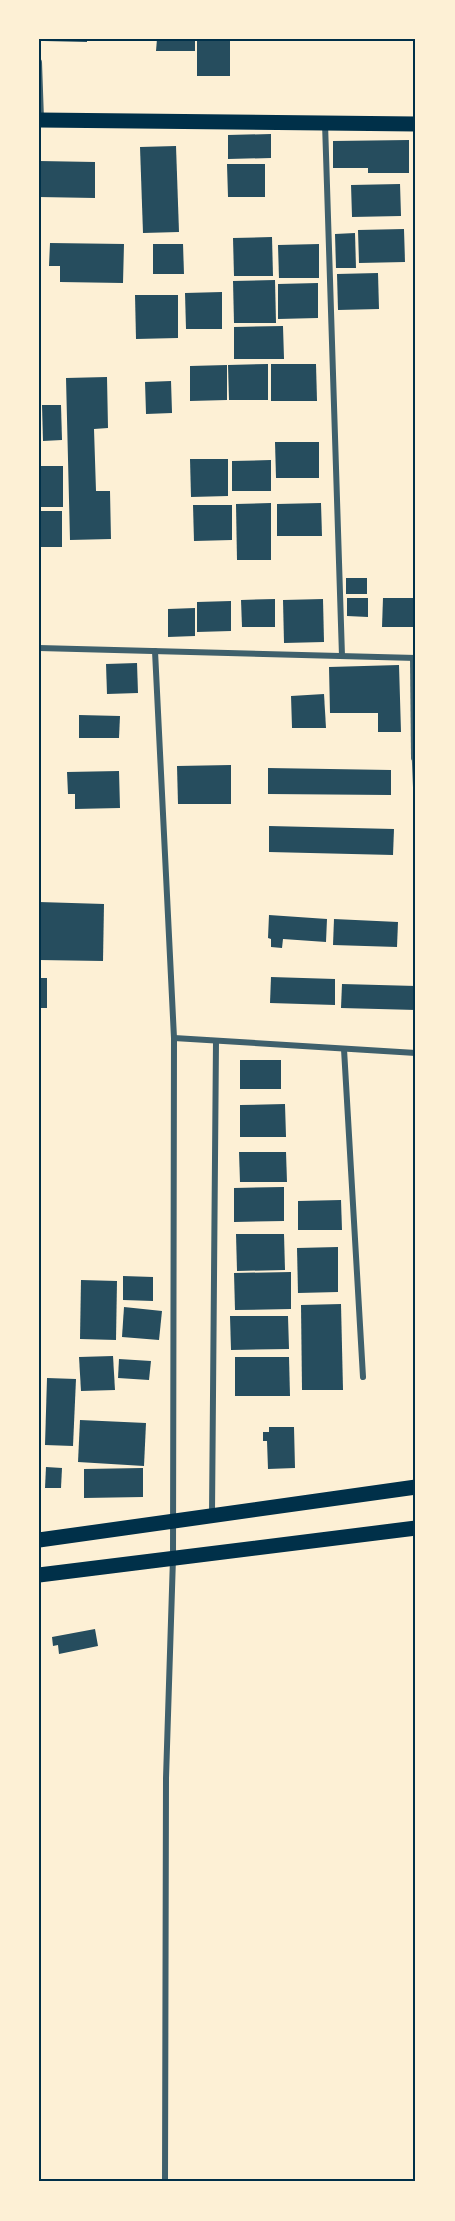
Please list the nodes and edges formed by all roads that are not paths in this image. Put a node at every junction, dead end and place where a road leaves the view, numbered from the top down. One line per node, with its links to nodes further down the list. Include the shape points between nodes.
1 (39, 62): 2 (street)
2 (40, 120): 3 (main road)
3 (325, 123): 4 (main road); 7 (street)
4 (416, 124)
5 (39, 648): 6 (street)
6 (155, 651): 7 (street); 11 (street)
7 (342, 656): 8 (street)
8 (415, 658): 9 (street)
9 (414, 758): 10 (lane)
10 (416, 805)
11 (174, 1038): 12 (street); 18 (street)
12 (216, 1041): 13 (street); 17 (street)
13 (344, 1049): 14 (street); 15 (street)
14 (416, 1053)
15 (363, 1377)
16 (416, 1487): 17 (main road)
17 (212, 1516): 18 (main road)
18 (171, 1522): 20 (main road); 21 (street)
19 (416, 1528): 21 (main road)
20 (39, 1540)
21 (173, 1558): 22 (main road); 23 (street, via 166,1778)
22 (39, 1575)
23 (165, 2182)

